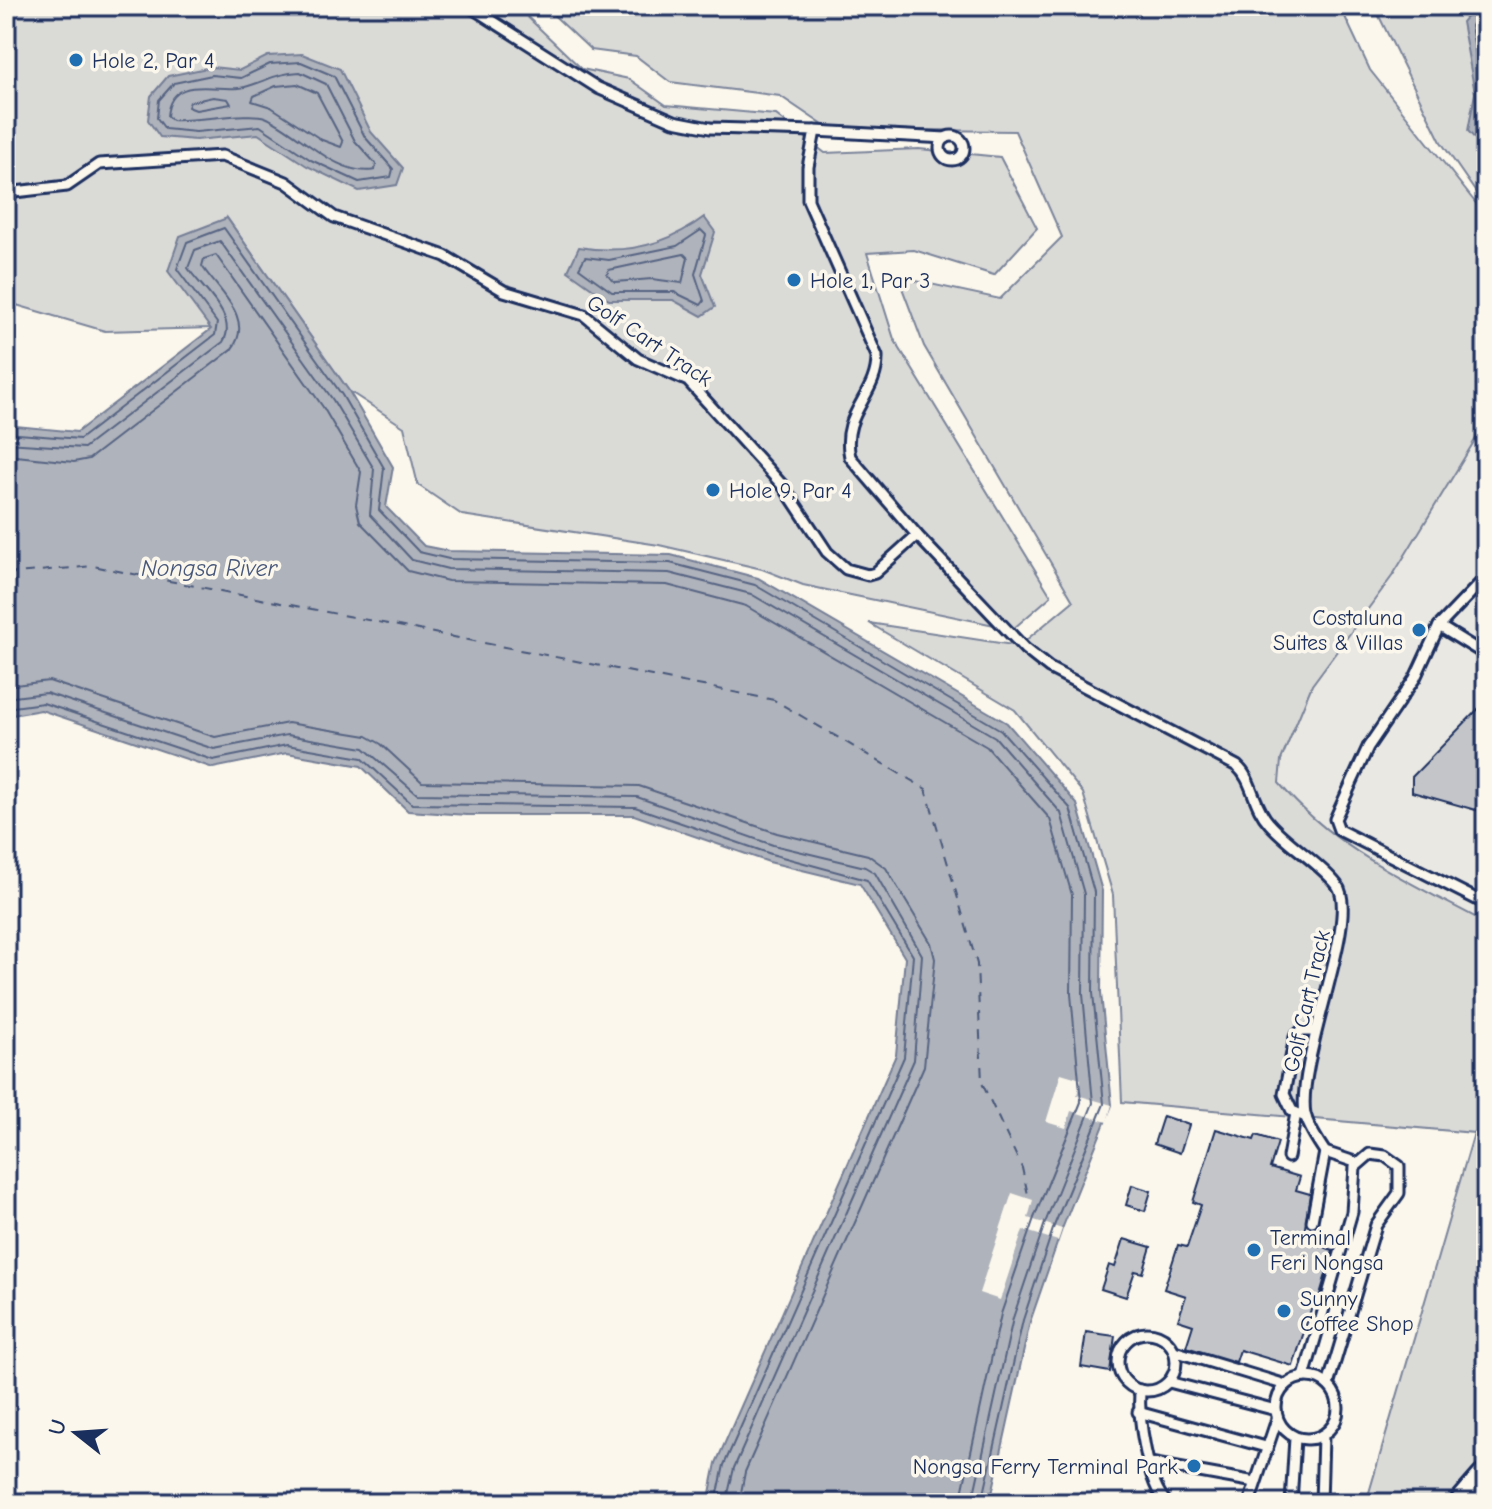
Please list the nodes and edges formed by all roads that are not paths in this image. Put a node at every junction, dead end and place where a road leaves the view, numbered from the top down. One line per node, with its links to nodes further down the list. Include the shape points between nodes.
1 (469, 6): 2 (lane, via 598,88 674,121 710,128)
2 (815, 131): 3 (lane); 5 (lane, via 808,200 877,356 873,382 850,425 850,457)
3 (946, 138)
4 (6, 193): 5 (lane, Golf Cart Track, via 67,186 99,164 222,156 286,182 334,217 445,256 504,291 584,315 638,359 688,381 784,487 827,552 846,569 875,573)
5 (917, 535): 10 (lane, Golf Cart Track, via 1025,649 1066,680 1237,766 1245,773 1259,812 1339,887 1341,931)
6 (1486, 577): 7 (lane)
7 (1439, 626): 8 (lane); 9 (lane, via 1415,678 1368,747 1335,819 1339,830)
8 (1486, 655)
9 (1486, 904)
10 (1314, 1031): 11 (lane, Golf Cart Track); 11 (lane, via 1298,1032 1293,1042 1284,1094 1287,1105)
11 (1301, 1115): 12 (lane, Golf Cart Track); 13 (lane)
12 (1325, 1152): 14 (lane); 15 (lane)
13 (1288, 1157)
14 (1358, 1163): 17 (lane, via 1352,1212); 20 (lane, via 1370,1154 1385,1156 1399,1166 1401,1183 1396,1200 1374,1230)
15 (1312, 1221)
16 (1174, 1351): 18 (lane); 19 (lane); 21 (lane, via 1158,1334 1146,1333 1125,1343 1118,1365 1121,1376)
17 (1304, 1377): 19 (lane); 20 (lane)
18 (1169, 1382): 21 (lane); 23 (lane)
19 (1286, 1385): 23 (lane)
20 (1328, 1385): 24 (lane, via 1338,1412)
21 (1140, 1390): 22 (lane)
22 (1138, 1412): 26 (lane); 27 (lane)
23 (1276, 1414): 25 (lane); 26 (lane)
24 (1323, 1436): 25 (lane); 33 (lane)
25 (1295, 1438): 32 (lane)
26 (1266, 1447): 29 (lane)
27 (1150, 1463): 29 (lane); 30 (lane)
28 (1486, 1480): 34 (highway)
29 (1255, 1482): 31 (lane)
30 (1167, 1503)
31 (1249, 1503)
32 (1291, 1503)
33 (1321, 1503)
34 (1466, 1503)

